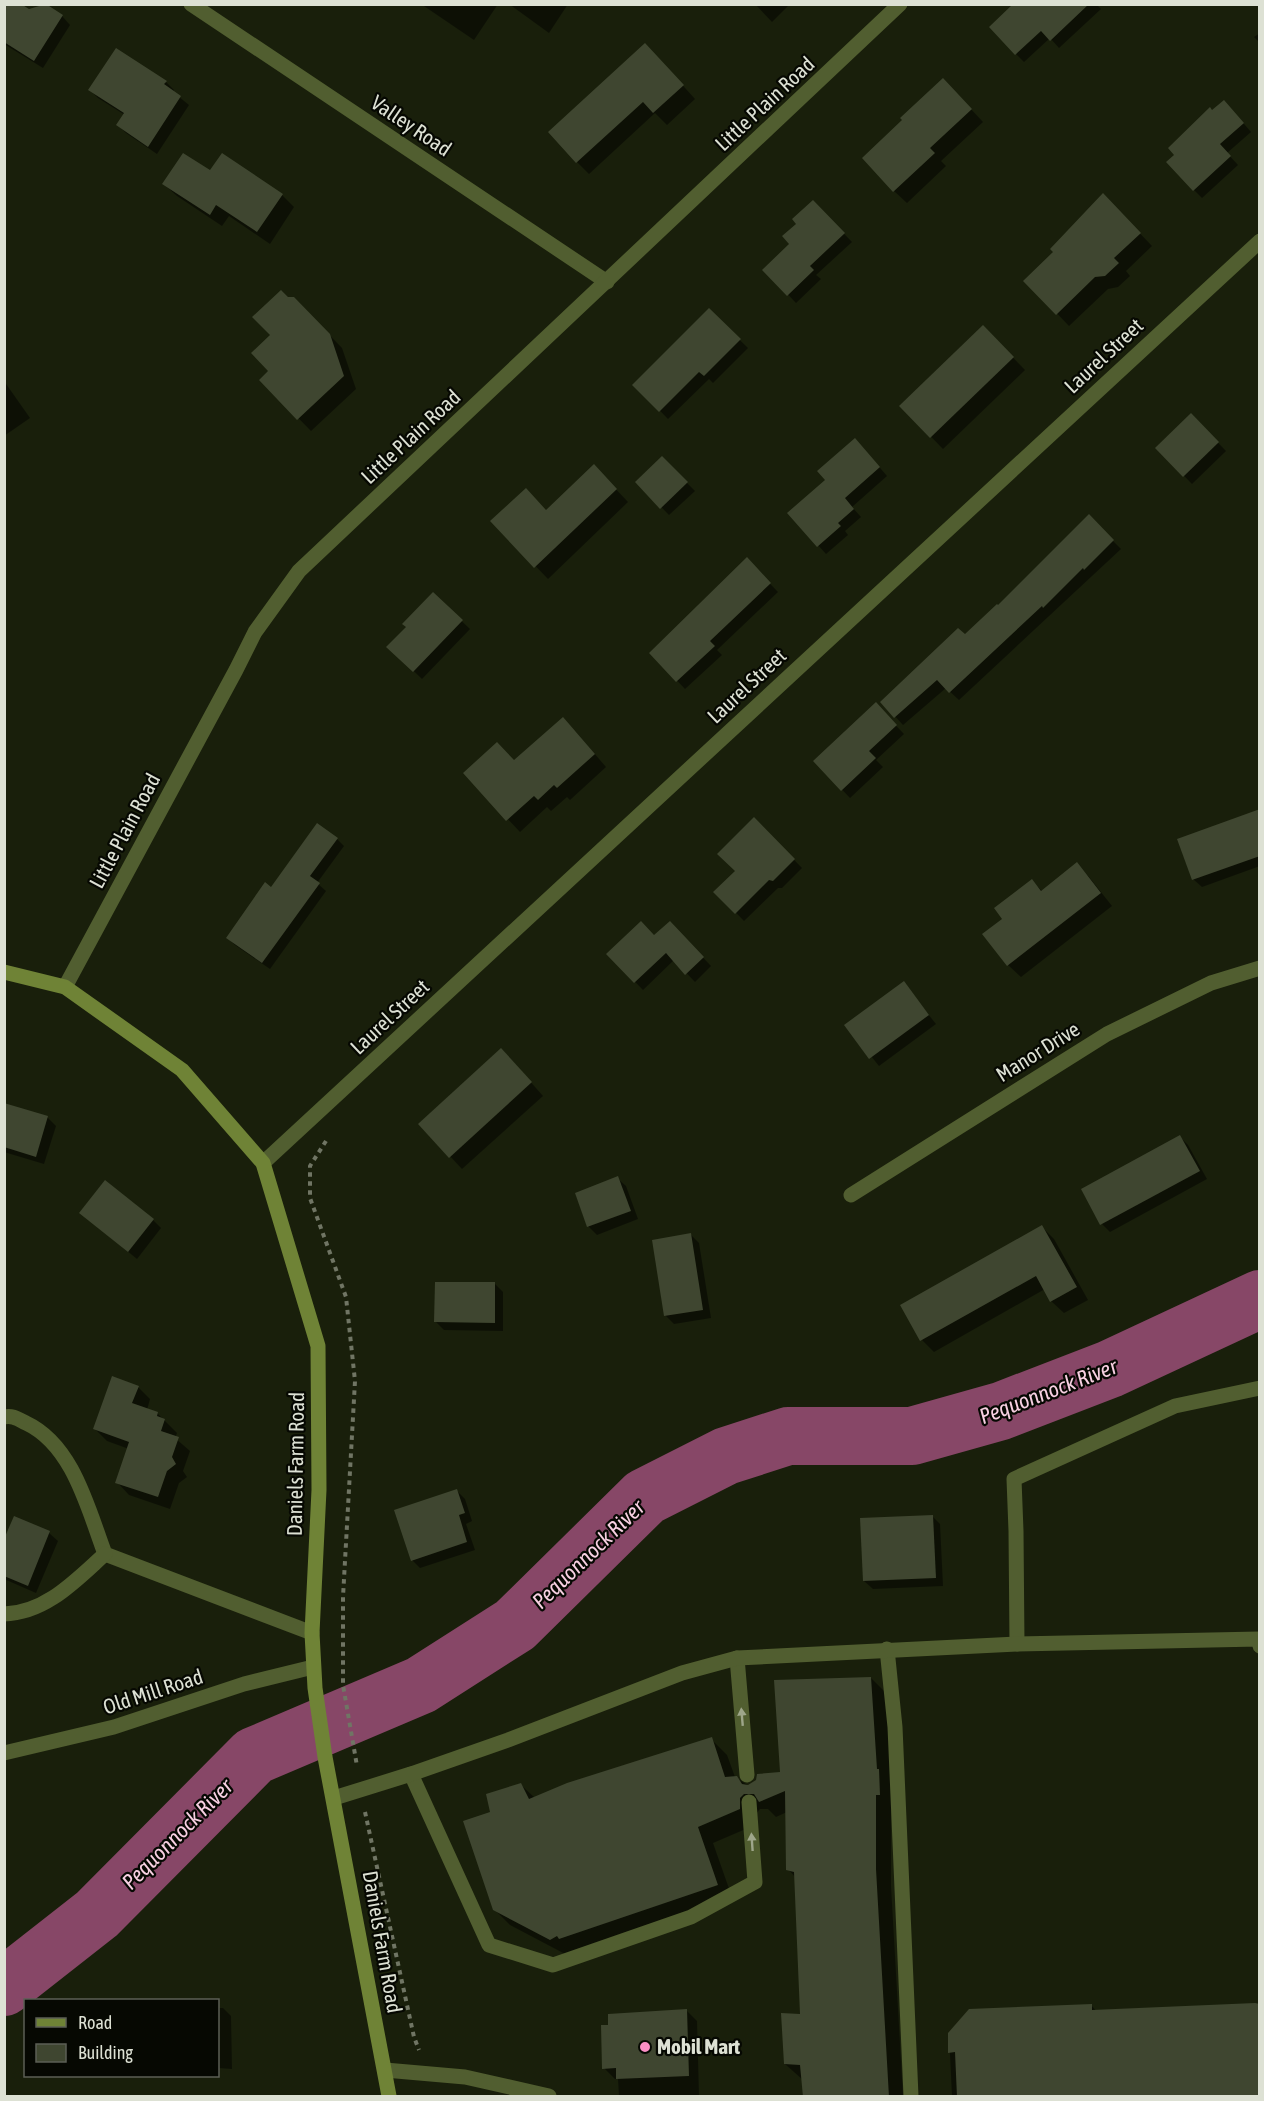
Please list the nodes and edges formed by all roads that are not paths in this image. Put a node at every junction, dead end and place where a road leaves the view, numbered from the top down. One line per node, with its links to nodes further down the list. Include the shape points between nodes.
1 (191, 4): 4 (street, Valley Road)
2 (900, 4): 4 (street, Little Plain Road)
3 (1260, 241): 8 (street, Laurel Street)
4 (607, 282): 7 (street, Little Plain Road, via 299,571 255,632)
5 (1260, 968): 9 (street, Manor Drive, via 1211,983 1107,1034)
6 (4, 972): 7 (main road, Daniels Farm Road)
7 (65, 987): 8 (main road, Daniels Farm Road, via 182,1070)
8 (263, 1163): 14 (main road, Daniels Farm Road, via 318,1346 319,1490)
9 (851, 1195)
10 (1260, 1388): 15 (street, via 1175,1406 1014,1479)
11 (4, 1417): 12 (street, via 11,1416 37,1428 62,1454 80,1487)
12 (105, 1554): 13 (street, via 56,1597 20,1614); 14 (street)
13 (4, 1614)
14 (312, 1634): 19 (main road, Daniels Farm Road)
15 (1017, 1644): 16 (street, via 1258,1639); 17 (street)
16 (1260, 1646)
17 (887, 1649): 18 (street); 28 (street, via 895,1726)
18 (737, 1658): 21 (street, via 682,1673); 22 (street, one-way to 18)
19 (313, 1667): 20 (street, Old Mill Road, via 244,1684 114,1727); 23 (main road, Daniels Farm Road)
20 (4, 1753)
21 (411, 1774): 23 (street); 24 (street, one-way to 24, via 489,1945 553,1965 691,1917 755,1882)
22 (747, 1775)
23 (334, 1798): 25 (main road, Daniels Farm Road)
24 (749, 1802)
25 (385, 2070): 26 (main road, Daniels Farm Road); 27 (street, via 465,2077)
26 (389, 2097)
27 (549, 2097)
28 (911, 2097)

